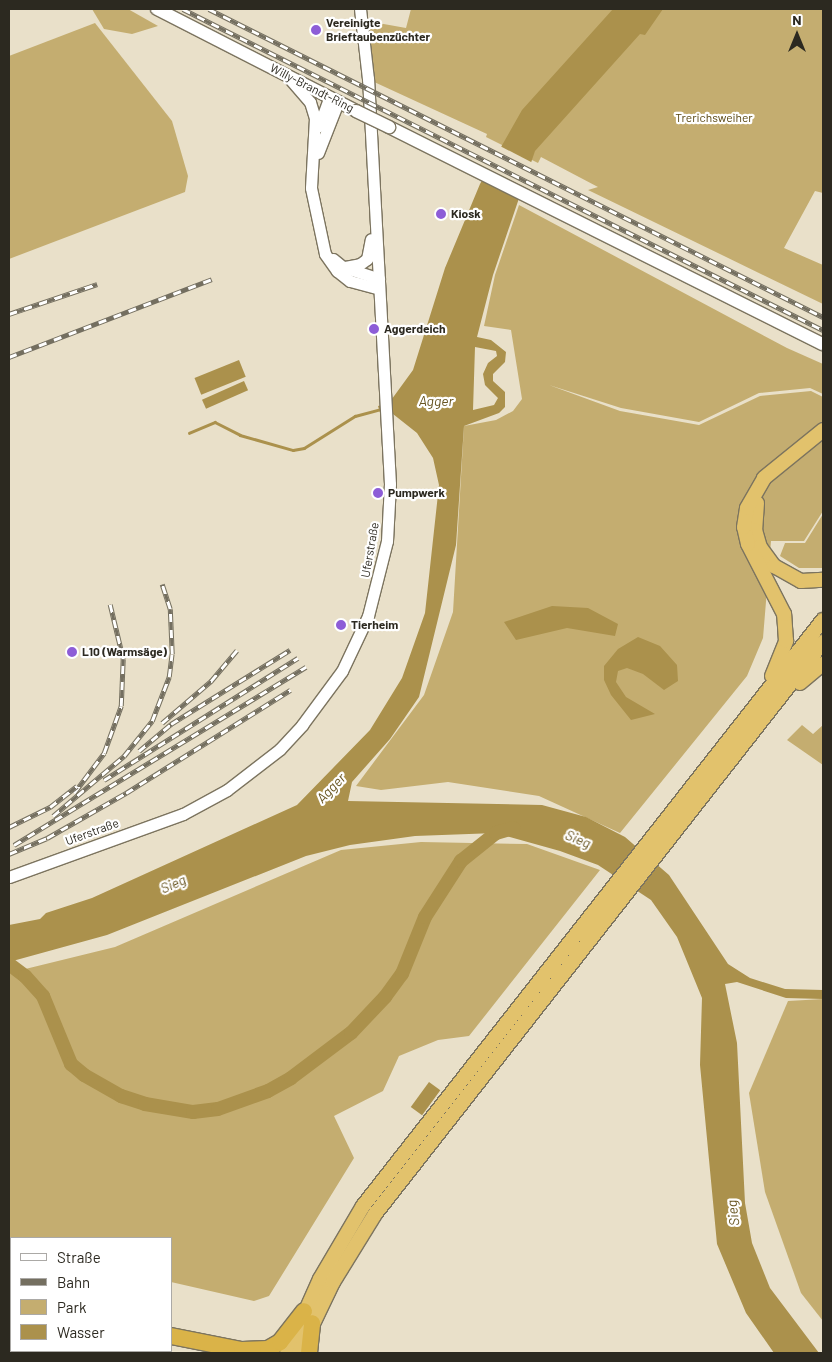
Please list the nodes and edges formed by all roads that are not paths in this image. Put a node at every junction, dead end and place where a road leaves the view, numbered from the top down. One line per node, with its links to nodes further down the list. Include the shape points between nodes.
1 (157, 9): 3 (main road, Willy-Brandt-Ring)
2 (360, 9): 9 (street, Uferstraße)
3 (286, 75): 4 (main road, Willy-Brandt-Ring); 6 (street, via 310,102 316,118)
4 (333, 100): 5 (main road, Willy-Brandt-Ring); 6 (street); 7 (street)
5 (352, 110): 7 (street, via 335,118); 13 (main road, Willy-Brandt-Ring, bridge)
6 (315, 140): 8 (street)
7 (318, 154): 8 (street)
8 (311, 174): 10 (street)
9 (375, 216): 11 (street, via 368,257 360,264); 12 (street, Uferstraße)
10 (319, 227): 11 (street, via 332,257); 12 (street, via 322,246 337,272 362,286)
11 (343, 267): 12 (street)
12 (379, 284): 23 (street, Uferstraße, via 390,503 378,585 342,671 280,750 227,790 183,814)
13 (823, 344)
14 (823, 430): 20 (highway, via 764,478 747,508 744,526 748,544 784,614 786,641 778,668)
15 (823, 434): 16 (highway, via 772,478 758,498 754,515 760,547 774,566 801,580)
16 (823, 580)
17 (823, 620): 20 (highway)
18 (823, 642): 21 (highway)
19 (823, 664): 21 (highway, via 804,678 779,708)
20 (745, 716): 22 (highway)
21 (763, 721): 22 (highway)
22 (663, 835): 24 (highway, via 472,1078 358,1214)
23 (9, 877)
24 (308, 1317): 26 (highway, via 275,1346); 27 (highway); 28 (highway); 29 (highway)
25 (172, 1336): 26 (highway)
26 (246, 1352)
27 (287, 1353)
28 (299, 1353)
29 (309, 1353)

